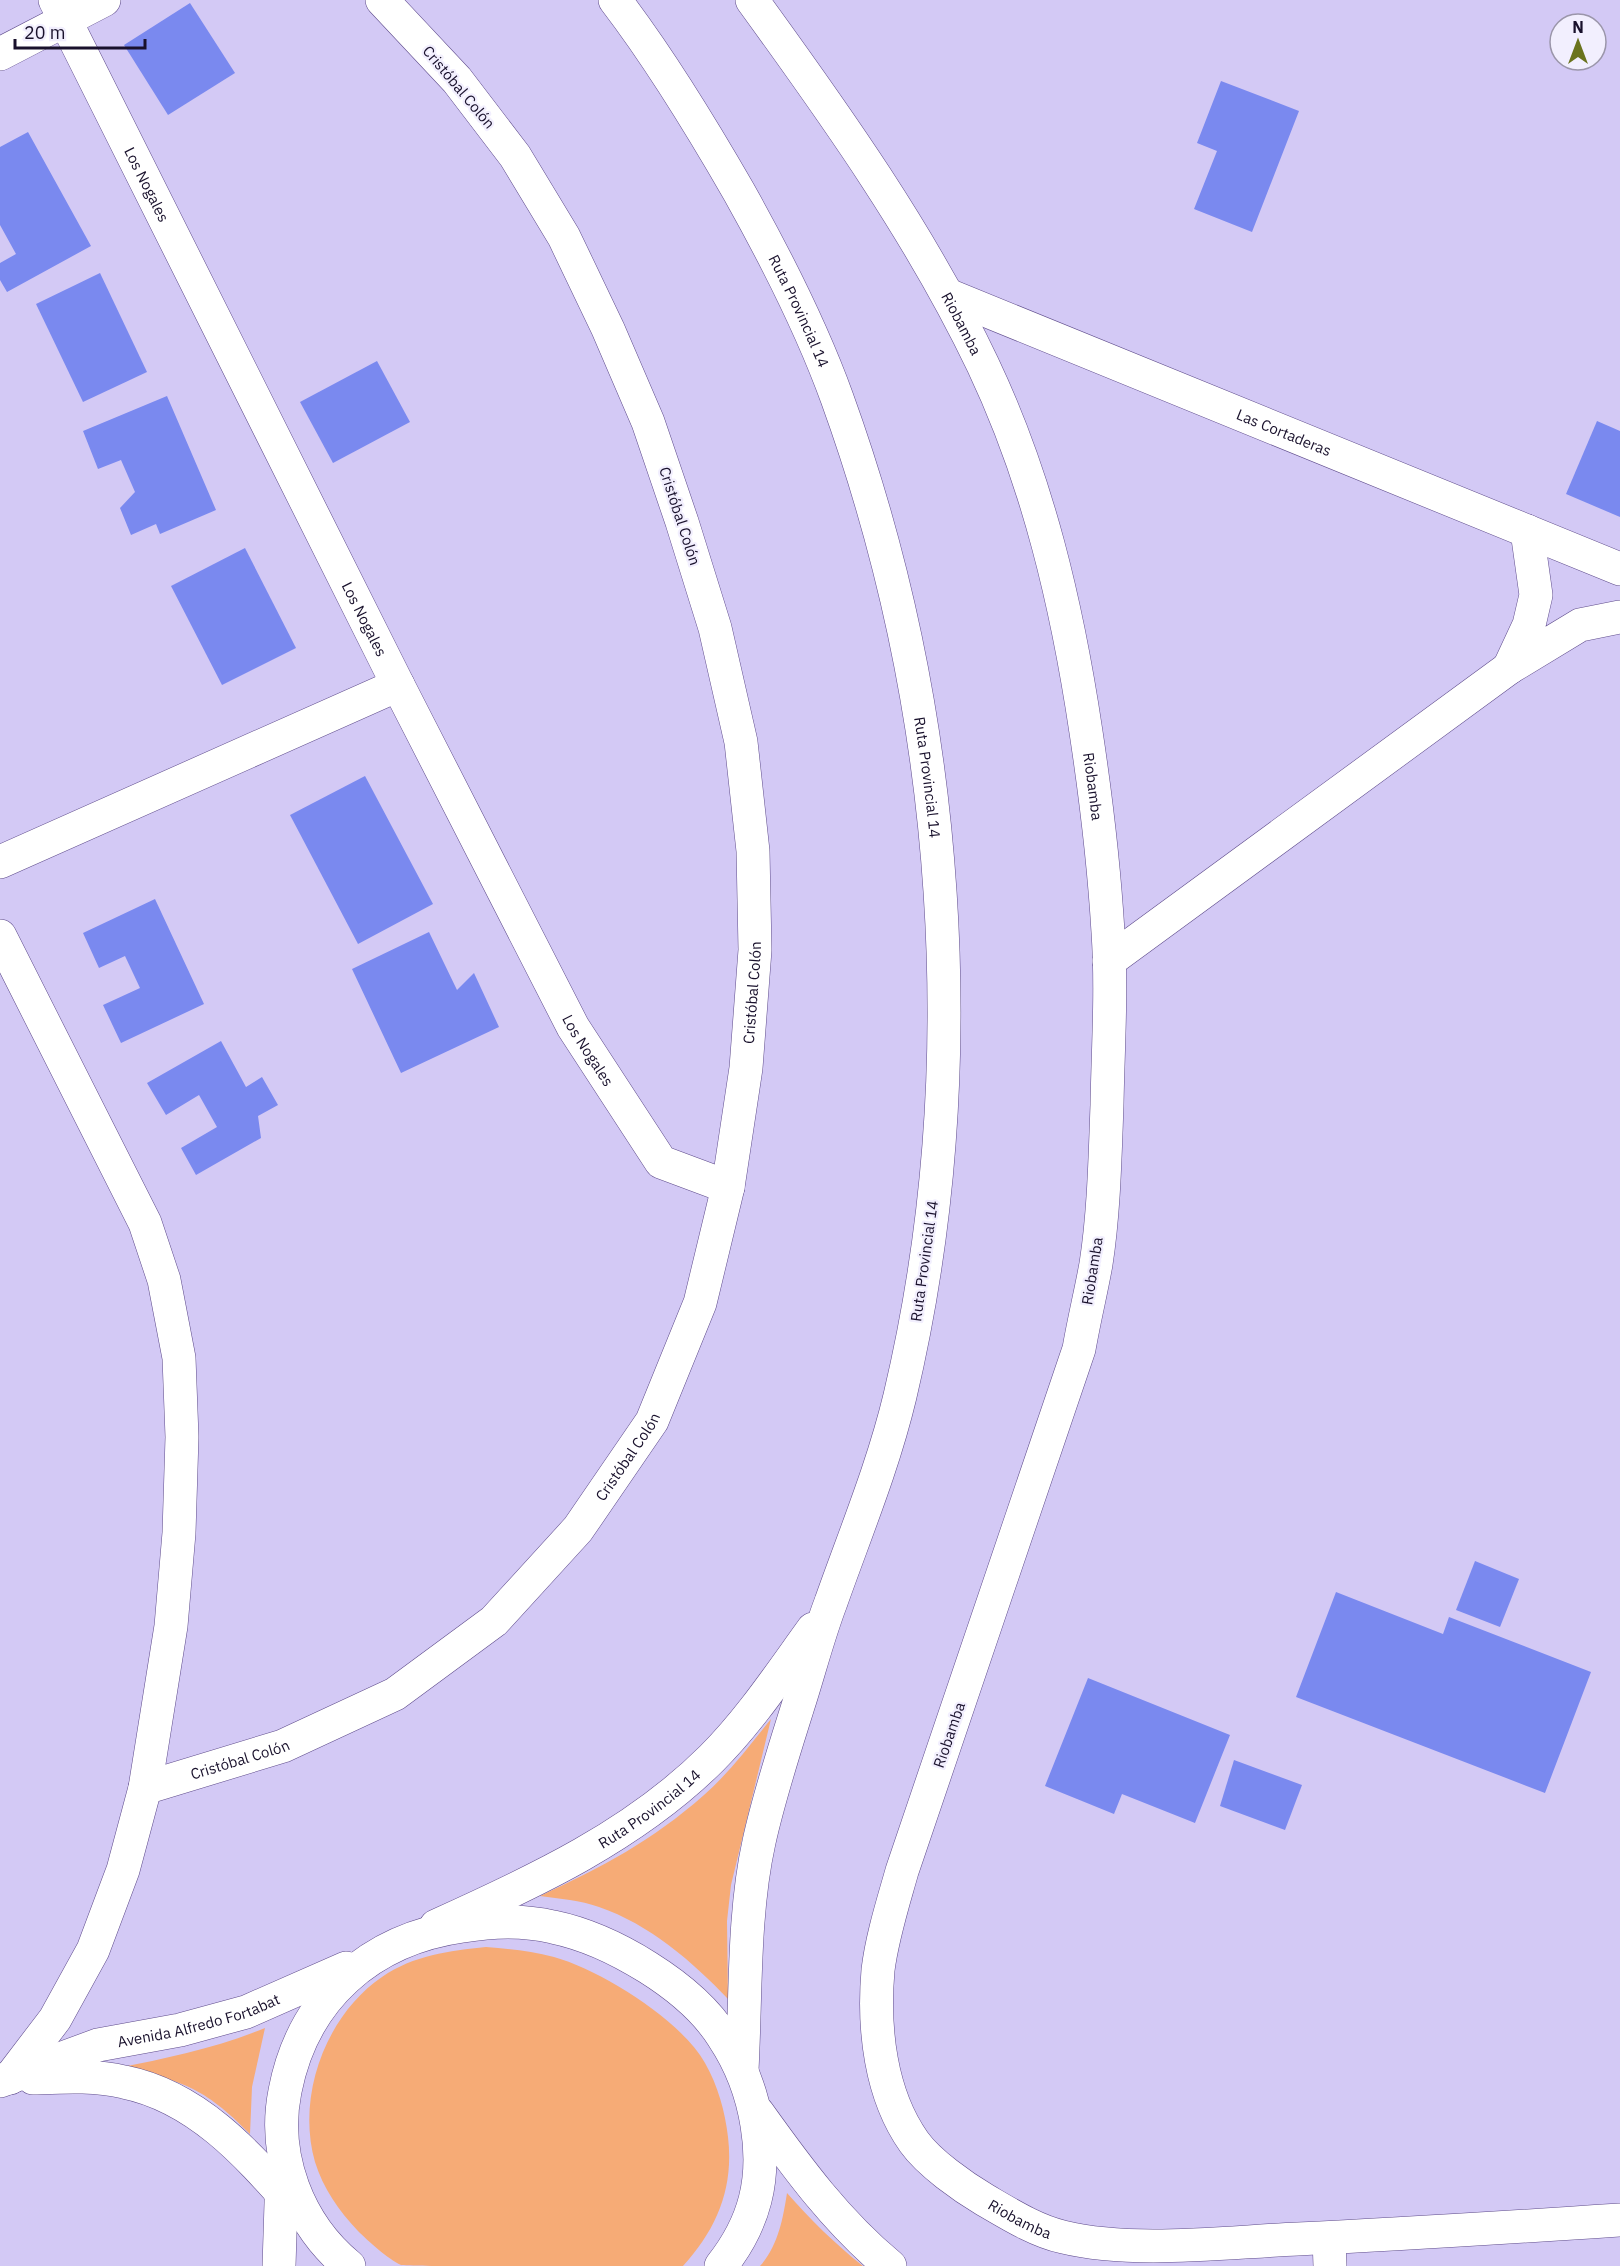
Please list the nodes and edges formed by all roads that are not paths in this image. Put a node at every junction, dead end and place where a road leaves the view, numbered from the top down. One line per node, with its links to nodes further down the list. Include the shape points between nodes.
1 (104, 0): 5 (main road)
2 (382, 0): 16 (main road, Cristóbal Colón, via 457,80 515,156 564,237 648,422 715,628 741,742 753,873 755,950 746,1068)
3 (615, 0): 17 (main road, Ruta Provincial 14, via 680,92 723,164 766,241 836,393 888,560 921,726 937,861 942,955 943,1066 933,1204 925,1271 898,1403 880,1467)
4 (752, 0): 7 (main road, Riobamba, via 823,98)
5 (60, 10): 6 (main road); 12 (main road, Los Nogales)
6 (0, 54)
7 (948, 295): 8 (main road, Las Cortaderas); 15 (main road, Riobamba, via 985,369 1027,470 1058,579 1098,816)
8 (1527, 531): 9 (main road, Las Cortaderas); 11 (main road, via 1536,595 1529,625)
9 (1620, 569)
10 (1620, 618): 11 (main road, via 1580,625)
11 (1509, 668): 15 (main road)
12 (398, 685): 13 (main road); 16 (main road, Los Nogales, via 573,1028 661,1162)
13 (0, 862)
14 (0, 936): 18 (main road, via 145,1223 164,1280 178,1358 183,1437 178,1544 171,1626)
15 (1109, 961): 27 (main road, Riobamba, via 1105,1164 1096,1261 1079,1348 891,1910 879,1970 877,2015 881,2059 890,2100 915,2144 957,2183 1012,2216 1062,2237 1114,2245)
16 (728, 1187): 18 (main road, Cristóbal Colón, via 700,1303 652,1421 578,1529 494,1621 394,1694 284,1746)
17 (828, 1608): 19 (main road, Ruta Provincial 14, via 745,1720 712,1758 674,1792 583,1853); 20 (main road, Ruta Provincial 14, via 757,1849 751,1891)
18 (145, 1788): 21 (main road, via 123,1870 93,1950 55,2019)
19 (397, 1944): 20 (main road, Ruta Provincial 14, via 480,1923 516,1922 586,1937 616,1950 668,1982 696,2005 722,2035); 21 (main road, Avenida Alfredo Fortabat, via 246,2012 180,2031 98,2045); 23 (main road, Ruta Provincial 14, via 352,1972 326,1998 304,2031 289,2069 282,2106)
20 (742, 2070): 22 (main road, Ruta Provincial 14)
21 (5, 2080): 24 (main road, via 98,2078 154,2090 224,2134 246,2152)
22 (754, 2107): 30 (main road, Ruta Provincial 14, via 761,2150 759,2187 749,2222); 31 (main road, via 820,2197)
23 (283, 2146): 24 (main road, Ruta Provincial 14); 26 (main road, Ruta Provincial 14, via 291,2186)
24 (281, 2192): 26 (main road); 28 (main road, Ruta Provincial 14)
25 (1620, 2220): 27 (main road, Riobamba)
26 (308, 2222): 29 (main road, Ruta Provincial 14, via 331,2252)
27 (1329, 2252)
28 (279, 2266)
29 (349, 2266)
30 (721, 2266)
31 (890, 2266)

